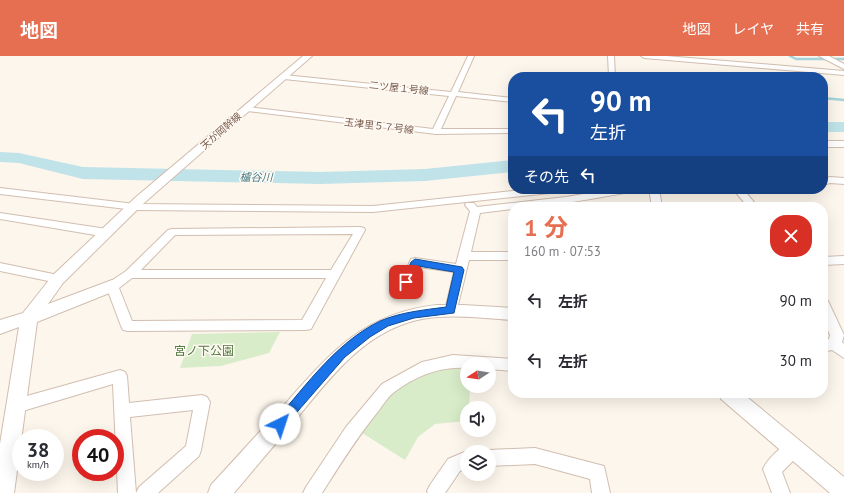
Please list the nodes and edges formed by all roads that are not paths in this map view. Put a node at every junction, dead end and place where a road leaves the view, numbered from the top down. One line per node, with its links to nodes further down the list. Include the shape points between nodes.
1 (308, 56): 9 (street, 天が岡幹線)
2 (471, 56): 10 (street)
3 (611, 56): 7 (street)
4 (644, 56): 8 (street)
5 (827, 58): 6 (street)
6 (844, 67)
7 (612, 72)
8 (844, 72)
9 (284, 76): 10 (street, 二ツ屋１号線); 12 (street, 天が岡幹線)
10 (453, 94): 11 (street, 二ツ屋１号線); 14 (street)
11 (508, 100)
12 (246, 109): 14 (street, 玉津里５７号線); 28 (street, 天が岡幹線)
13 (508, 131): 14 (street, 玉津里５７号線)
14 (436, 132)
15 (828, 144): 16 (street)
16 (844, 144)
17 (828, 145): 18 (street)
18 (844, 151)
19 (828, 181): 20 (street)
20 (844, 181)
21 (0, 191): 28 (street)
22 (515, 194): 25 (street)
23 (601, 194): 26 (street)
24 (742, 194): 27 (street)
25 (463, 200): 28 (street, via 373,209); 30 (street)
26 (548, 202)
27 (749, 202)
28 (137, 204): 32 (street, 天が岡幹線)
29 (508, 206): 30 (street)
30 (475, 210): 33 (street)
31 (0, 216): 32 (street)
32 (107, 233): 41 (street, 天が岡幹線)
33 (465, 256): 34 (street); 38 (street)
34 (508, 256)
35 (844, 260): 36 (street)
36 (828, 262)
37 (0, 267): 41 (street)
38 (459, 270): 43 (street, via 415,262); 44 (street)
39 (130, 274): 40 (street); 40 (street, via 172,232 360,230); 42 (street)
40 (334, 274): 42 (street, via 306,325 128,326)
41 (58, 279): 47 (street, 天が岡幹線)
42 (112, 286): 47 (street)
43 (402, 292)
44 (450, 310): 45 (street); 62 (street, via 414,314 385,324 341,354)
45 (508, 314)
46 (828, 315): 49 (street, via 837,336)
47 (29, 318): 48 (street); 52 (street)
48 (0, 326)
49 (834, 347)
50 (508, 365): 63 (street, via 453,361 427,366 386,389 352,432)
51 (735, 398): 54 (street)
52 (16, 406): 53 (street, via 120,376); 59 (street)
53 (122, 411): 60 (street); 61 (street, via 202,402 193,450)
54 (793, 449): 57 (street); 65 (street, via 772,469)
55 (496, 458): 64 (street, via 535,456 598,472)
56 (460, 462): 58 (street, via 454,465)
57 (844, 491)
58 (437, 492)
59 (3, 493)
60 (127, 493)
61 (145, 493)
62 (219, 493)
63 (312, 493)
64 (601, 493)
65 (781, 493)

